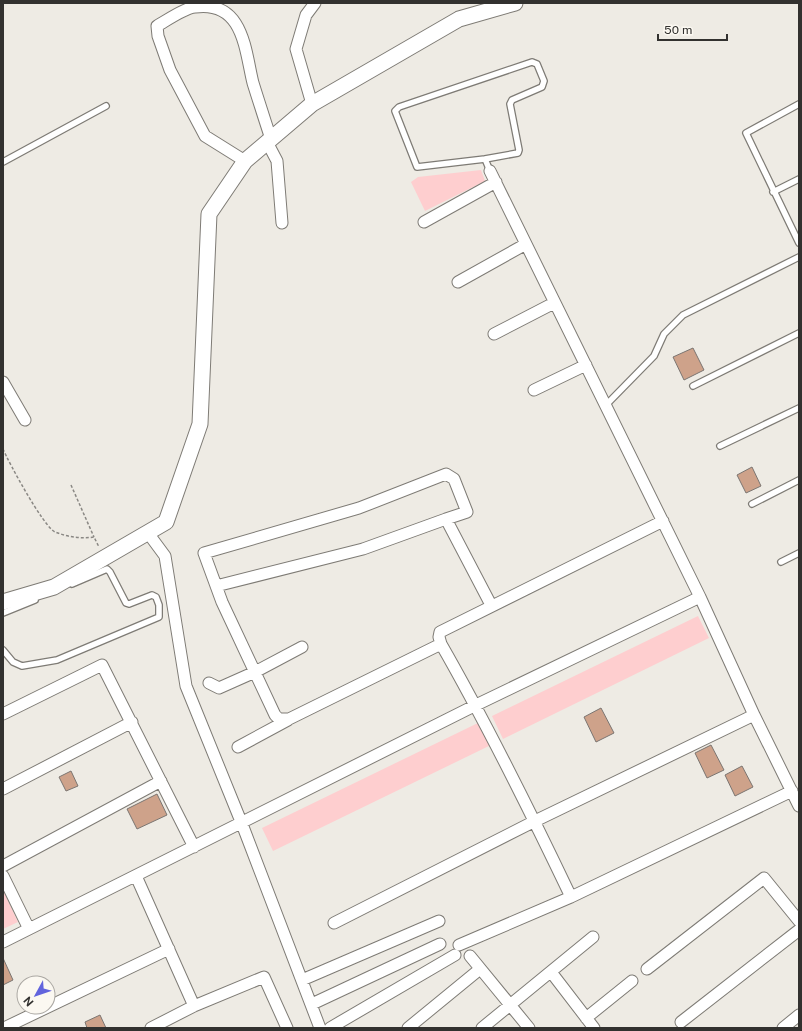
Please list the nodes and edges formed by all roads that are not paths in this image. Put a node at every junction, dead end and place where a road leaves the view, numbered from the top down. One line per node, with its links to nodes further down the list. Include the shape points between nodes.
1 (315, 3): 3 (street, via 306,15 296,49)
2 (515, 3): 3 (street, via 459,19)
3 (312, 104): 6 (street)
4 (799, 104): 13 (lane, via 746,133)
5 (106, 106): 9 (lane)
6 (269, 141): 8 (street); 8 (street, via 240,28 226,13 210,6 193,7 156,26 170,70 205,136); 15 (street, via 277,161)
7 (485, 159): 7 (lane, via 417,167 395,111 398,107 535,62 544,84 512,100 510,104 518,153); 10 (lane)
8 (245, 160): 35 (street, via 209,214 200,424 166,522)
9 (3, 162)
10 (490, 171): 12 (street)
11 (799, 179): 13 (lane)
12 (496, 182): 14 (street); 17 (street)
13 (773, 192): 16 (lane)
14 (424, 222)
15 (282, 223)
16 (799, 243)
17 (526, 244): 19 (street); 20 (street)
18 (799, 257): 27 (lane, via 683,315 664,334 654,356)
19 (458, 282)
20 (554, 303): 22 (street); 23 (street)
21 (799, 333): 25 (lane)
22 (494, 334)
23 (586, 365): 26 (street); 27 (street)
24 (3, 382): 29 (street)
25 (693, 386)
26 (534, 390)
27 (606, 404): 34 (street)
28 (799, 408): 30 (lane)
29 (25, 420)
30 (720, 446)
31 (799, 480): 32 (lane)
32 (752, 504)
33 (446, 519): 38 (street, via 363,549); 38 (street, via 468,512 454,478 446,474 359,508 204,553); 41 (street)
34 (663, 521): 39 (street); 41 (street)
35 (148, 533): 40 (street, via 54,587); 59 (street, via 165,556 186,686)
36 (799, 553): 37 (lane)
37 (781, 562)
38 (216, 586): 46 (street)
39 (700, 597): 48 (street); 50 (street)
40 (3, 602)
41 (491, 605): 43 (street, via 440,632)
42 (3, 613): 45 (lane, via 107,569 126,603 152,595 156,597 160,613 156,619 57,660 22,666 13,662)
43 (441, 644): 48 (street); 51 (street)
44 (302, 647): 46 (street)
45 (3, 650)
46 (255, 672): 47 (street, via 219,688); 51 (street, via 275,715 279,719)
47 (209, 683)
48 (476, 706): 58 (street); 59 (street)
49 (3, 714): 52 (street, via 102,665)
50 (754, 714): 56 (street); 58 (street)
51 (289, 720): 53 (street)
52 (132, 722): 54 (street); 55 (street)
53 (238, 747)
54 (162, 781): 60 (street); 61 (street)
55 (3, 789)
56 (792, 792): 57 (street); 64 (street)
57 (799, 806)
58 (535, 821): 64 (street); 67 (street)
59 (242, 824): 60 (street); 78 (street)
60 (194, 847): 63 (street)
61 (3, 866)
62 (3, 876): 68 (street)
63 (136, 876): 68 (street); 73 (street)
64 (571, 897): 90 (street, via 457,950)
65 (439, 921): 78 (street)
66 (799, 921): 76 (street, via 764,878)
67 (334, 922)
68 (29, 929): 71 (street)
69 (799, 930): 85 (street)
70 (593, 937): 77 (street)
71 (3, 942)
72 (440, 944): 80 (street)
73 (169, 949): 82 (street); 86 (street)
74 (470, 956): 75 (street)
75 (480, 969): 81 (street); 91 (street)
76 (647, 969)
77 (551, 972): 81 (street); 84 (street)
78 (302, 980): 80 (street)
79 (632, 981): 84 (street)
80 (312, 1004): 89 (street)
81 (510, 1004): 92 (street); 93 (street)
82 (194, 1006): 87 (street); 88 (street, via 264,977)
83 (799, 1015): 95 (street)
84 (586, 1018): 94 (street)
85 (681, 1022)
86 (4, 1028)
87 (151, 1028)
88 (287, 1028)
89 (320, 1028)
90 (330, 1028)
91 (408, 1028)
92 (482, 1028)
93 (529, 1028)
94 (594, 1028)
95 (783, 1028)

